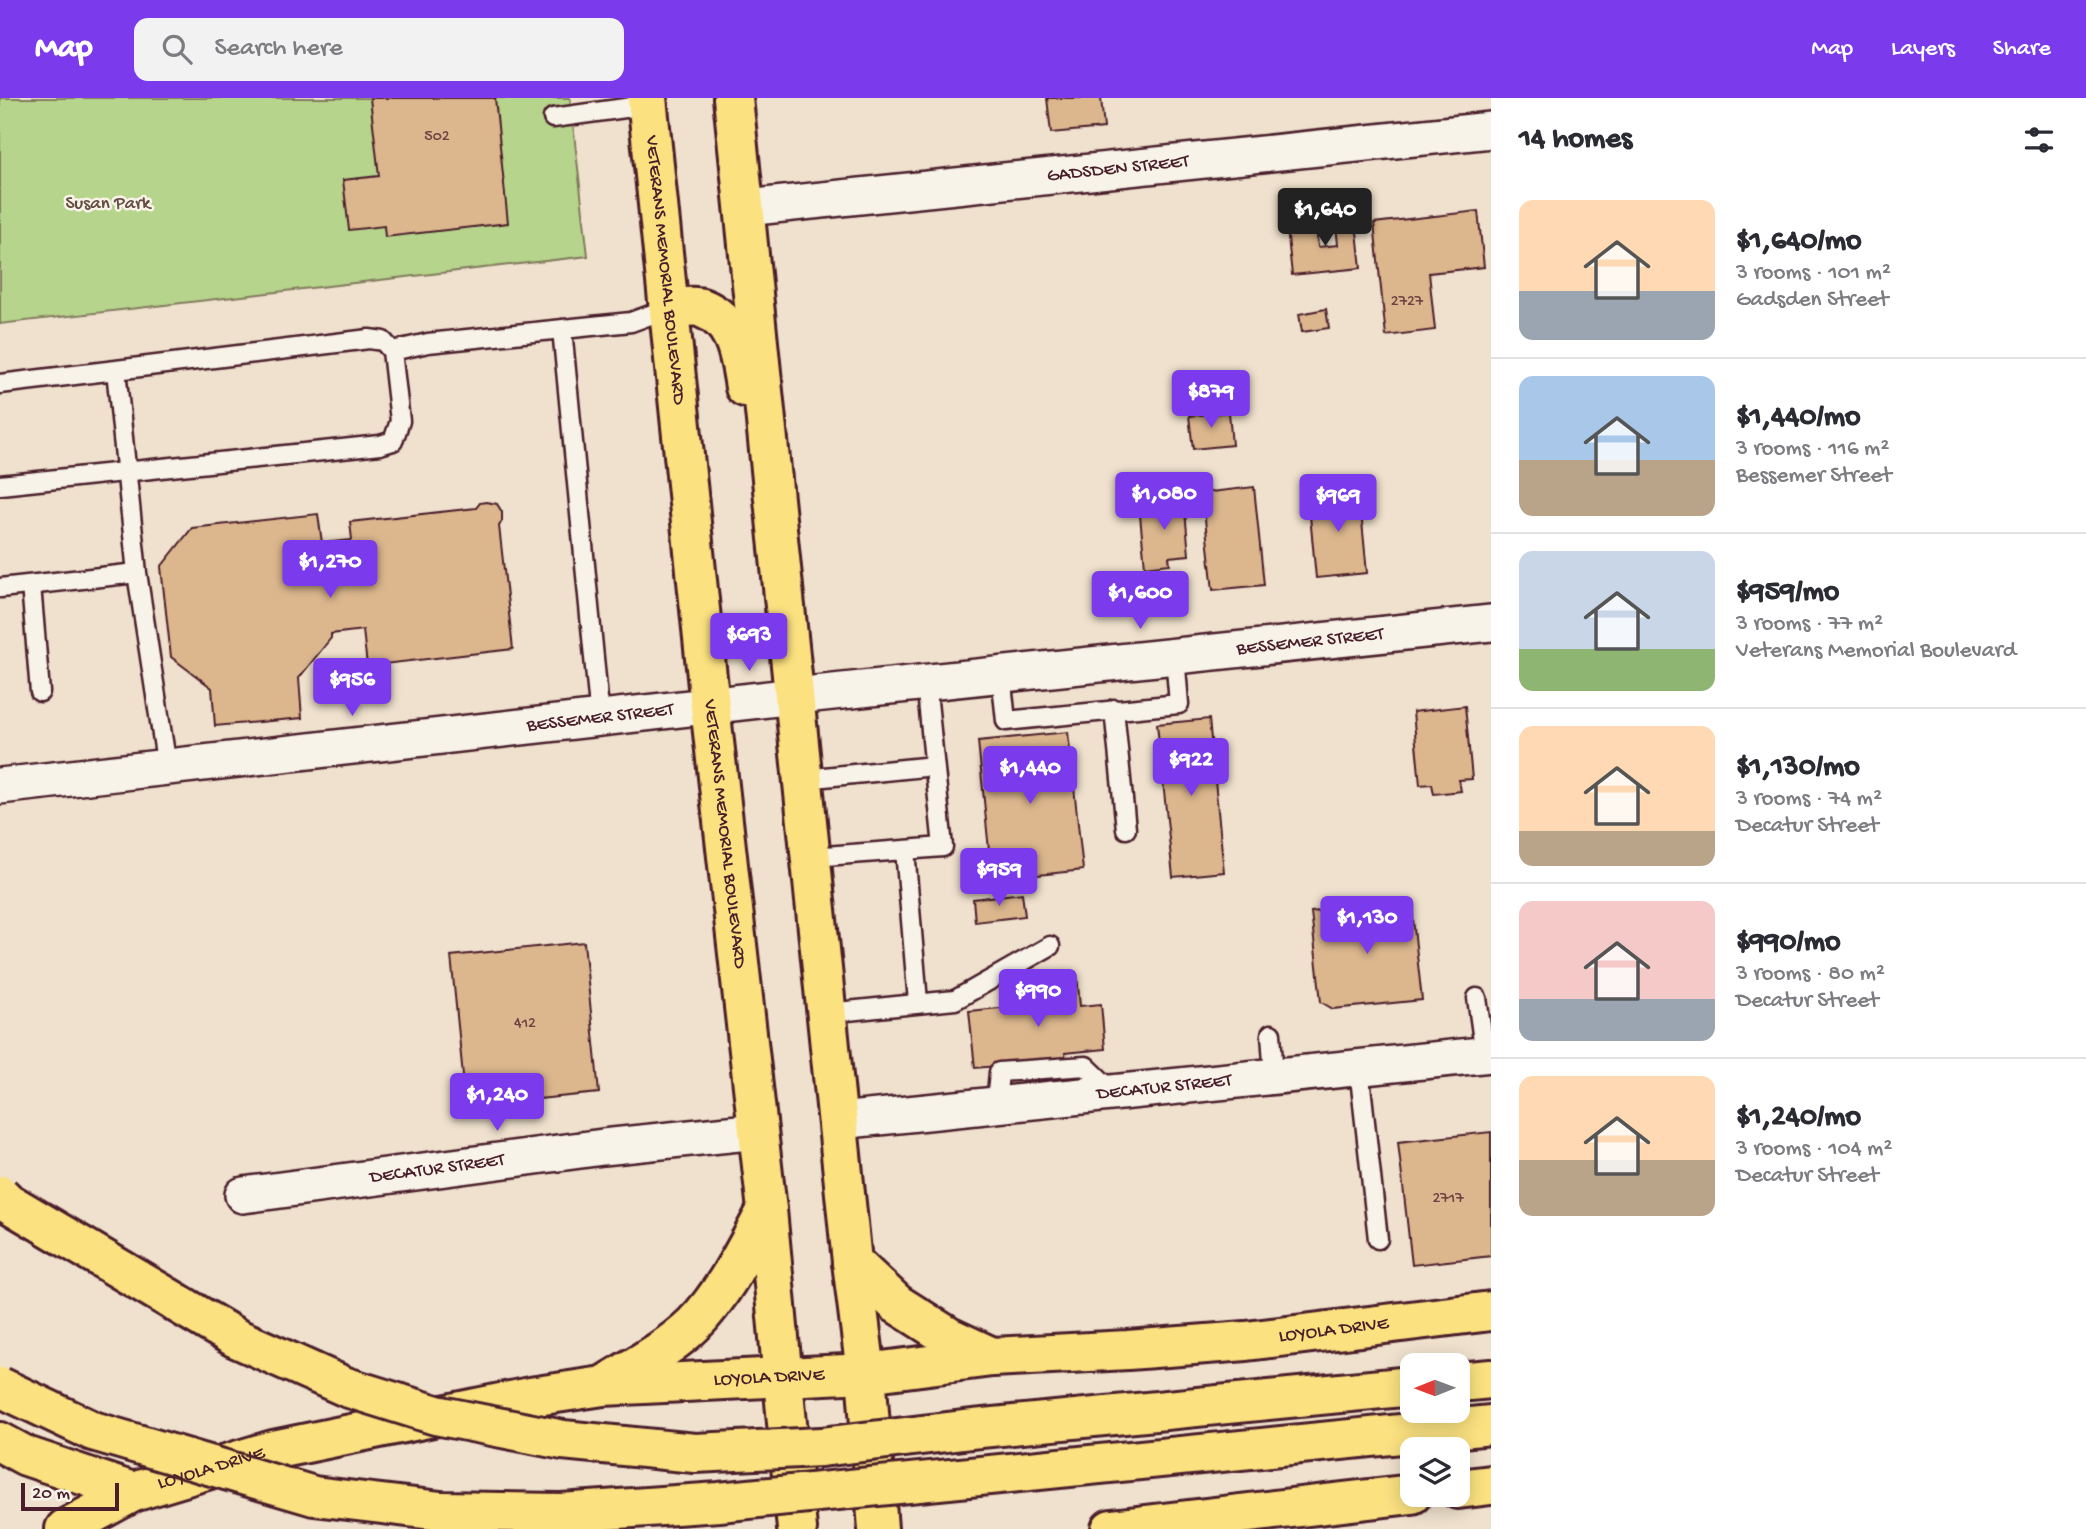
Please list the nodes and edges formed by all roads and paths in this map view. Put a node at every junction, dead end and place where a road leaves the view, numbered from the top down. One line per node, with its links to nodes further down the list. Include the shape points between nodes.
1 (733, 98): 5 (main road)
2 (647, 102): 3 (lane); 6 (main road, VETERANS MEMORIAL BOULEVARD)
3 (553, 118)
4 (1491, 130): 5 (street, GADSDEN STREET)
5 (746, 208): 13 (main road)
6 (669, 308): 7 (lane, via 631,322); 13 (main road, via 701,307 724,322 738,347); 23 (main road, VETERANS MEMORIAL BOULEVARD)
7 (562, 329): 8 (lane); 25 (lane)
8 (392, 351): 9 (lane, via 383,341 369,339); 11 (lane, via 400,421 393,441)
9 (116, 370): 10 (lane); 11 (lane)
10 (0, 384)
11 (125, 470): 12 (lane); 14 (lane)
12 (0, 485)
13 (783, 570): 22 (main road)
14 (137, 573): 15 (lane); 27 (lane)
15 (31, 585): 16 (lane); 21 (lane)
16 (0, 588)
17 (1491, 623): 18 (street, BESSEMER STREET)
18 (1175, 656): 19 (street, BESSEMER STREET); 24 (lane, via 1179,704)
19 (1001, 674): 20 (street, BESSEMER STREET); 24 (lane, via 1006,720)
20 (926, 682): 22 (street, BESSEMER STREET); 26 (lane)
21 (40, 692)
22 (795, 695): 23 (street, BESSEMER STREET); 28 (main road)
23 (710, 706): 25 (street, BESSEMER STREET); 42 (main road, VETERANS MEMORIAL BOULEVARD)
24 (1114, 709): 30 (lane)
25 (600, 719): 27 (street, BESSEMER STREET)
26 (934, 766): 28 (lane); 31 (lane, via 943,847)
27 (167, 767): 29 (street, BESSEMER STREET)
28 (804, 779): 32 (main road)
29 (0, 786)
30 (1126, 829)
31 (905, 850): 32 (lane); 35 (lane)
32 (812, 857): 36 (main road)
33 (1050, 946): 35 (lane, via 955,1000)
34 (1477, 998): 38 (lane)
35 (918, 1002): 36 (lane)
36 (828, 1013): 41 (main road)
37 (1271, 1034): 40 (lane)
38 (1488, 1054): 39 (street, DECATUR STREET)
39 (1359, 1068): 40 (street, DECATUR STREET); 46 (lane)
40 (1274, 1076): 41 (street, DECATUR STREET)
41 (839, 1121): 47 (main road)
42 (758, 1130): 44 (street, DECATUR STREET); 45 (main road, VETERANS MEMORIAL BOULEVARD)
43 (0, 1195): 56 (main road, bridge, via 236,1338 346,1387 436,1415 563,1440 695,1453 821,1447)
44 (243, 1195)
45 (767, 1210): 52 (main road, VETERANS MEMORIAL BOULEVARD); 54 (main road, via 730,1276 695,1323 664,1350)
46 (1378, 1239)
47 (852, 1262): 49 (main road, via 897,1304); 50 (main road)
48 (1491, 1311): 49 (main road, LOYOLA DRIVE, via 1247,1341)
49 (992, 1357): 50 (main road, LOYOLA DRIVE)
50 (866, 1373): 52 (main road, LOYOLA DRIVE); 66 (main road)
51 (1491, 1378): 53 (main road)
52 (784, 1379): 54 (main road, LOYOLA DRIVE); 65 (main road, VETERANS MEMORIAL BOULEVARD)
53 (1470, 1381)
54 (603, 1386): 61 (main road, LOYOLA DRIVE, via 274,1450)
55 (0, 1387): 57 (main road, bridge, via 93,1431 314,1496 440,1511 561,1513 719,1502)
56 (1400, 1387)
57 (1491, 1425)
58 (0, 1442): 61 (main road, via 26,1456)
59 (1491, 1485): 60 (main road)
60 (1470, 1488)
61 (133, 1492): 64 (main road, LOYOLA DRIVE)
62 (1400, 1497): 63 (main road)
63 (1306, 1518): 67 (main road)
64 (65, 1529)
65 (797, 1529)
66 (878, 1529)
67 (1111, 1529)

